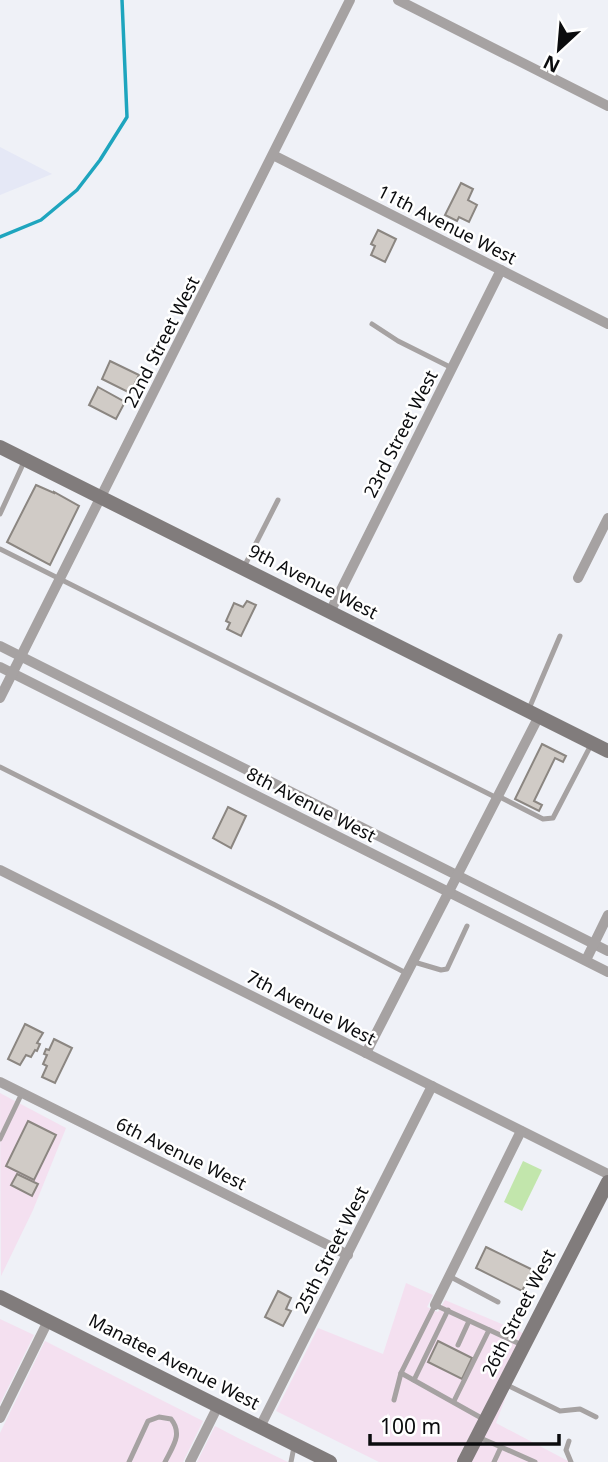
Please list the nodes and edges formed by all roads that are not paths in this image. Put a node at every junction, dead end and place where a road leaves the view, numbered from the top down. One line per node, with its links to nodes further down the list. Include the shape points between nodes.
1 (350, 0): 4 (street, 22nd Street West)
2 (398, 0): 3 (street)
3 (608, 106)
4 (273, 155): 5 (street, 11th Avenue West); 11 (street, 22nd Street West)
5 (501, 270): 7 (street, 11th Avenue West); 8 (street, 23rd Street West)
6 (372, 324): 8 (lane)
7 (608, 324)
8 (452, 368): 19 (street, 23rd Street West)
9 (0, 447): 10 (street, 9th Avenue West)
10 (25, 460): 11 (street, 9th Avenue West); 13 (lane)
11 (102, 498): 16 (street, 9th Avenue West); 18 (street, 22nd Street West)
12 (278, 500): 16 (lane)
13 (0, 514)
14 (608, 518): 17 (street)
15 (0, 549): 18 (lane)
16 (243, 569): 19 (street, 9th Avenue West)
17 (578, 578)
18 (61, 580): 22 (street, 22nd Street West); 30 (lane)
19 (330, 612): 26 (street, 9th Avenue West)
20 (561, 636): 26 (lane)
21 (0, 646): 22 (street, 8th Avenue West)
22 (22, 657): 24 (street, 22nd Street West); 32 (street, 8th Avenue West)
23 (0, 667): 24 (street, 8th Avenue West)
24 (12, 673): 25 (street, 22nd Street West); 33 (street, 8th Avenue West)
25 (0, 698)
26 (533, 714): 27 (street, 9th Avenue West); 30 (street)
27 (592, 743): 28 (street, 9th Avenue West); 30 (lane, via 554,818 543,819)
28 (608, 751)
29 (0, 767): 41 (lane)
30 (498, 797): 32 (street)
31 (0, 870): 42 (street, 7th Avenue West)
32 (458, 876): 33 (street); 36 (street, 8th Avenue West)
33 (450, 892): 38 (street, 8th Avenue West); 39 (street)
34 (608, 915): 36 (street)
35 (467, 926): 39 (lane, via 447,969)
36 (594, 944): 37 (street, 8th Avenue West); 38 (street)
37 (608, 951)
38 (586, 960): 40 (street, 8th Avenue West)
39 (414, 962): 41 (street)
40 (608, 972)
41 (407, 974): 42 (street)
42 (366, 1053): 44 (street, 7th Avenue West)
43 (0, 1082): 45 (street, 6th Avenue West)
44 (432, 1086): 46 (street, 7th Avenue West); 50 (street, 25th Street West)
45 (23, 1093): 47 (lane); 50 (street, 6th Avenue West)
46 (520, 1131): 48 (street, 7th Avenue West); 51 (street)
47 (0, 1139)
48 (608, 1174)
49 (608, 1182): 60 (street, 26th Street West)
50 (348, 1255): 70 (street, 25th Street West)
51 (449, 1276): 53 (lane); 54 (street)
52 (0, 1297): 56 (street, Manatee Avenue West)
53 (498, 1302)
54 (435, 1305): 55 (lane); 61 (lane)
55 (448, 1311): 57 (lane); 62 (lane)
56 (48, 1321): 66 (street, Manatee Avenue West); 68 (street)
57 (470, 1321): 58 (lane); 59 (lane)
58 (489, 1330): 60 (lane); 65 (lane)
59 (458, 1345)
60 (523, 1346): 63 (street, 26th Street West)
61 (401, 1374): 62 (lane); 64 (lane)
62 (414, 1380): 65 (lane)
63 (504, 1384): 67 (lane, via 560,1411 580,1409); 69 (street, 26th Street West)
64 (394, 1400)
65 (454, 1401): 69 (lane)
66 (218, 1406): 70 (street, Manatee Avenue West); 77 (street)
67 (596, 1417)
68 (0, 1419)
69 (485, 1419): 71 (street, 26th Street West)
70 (260, 1427): 73 (street, Manatee Avenue West)
71 (477, 1436): 74 (lane); 80 (street, 26th Street West)
72 (569, 1441): 83 (lane, via 566,1450)
73 (294, 1444): 78 (lane); 79 (street, Manatee Avenue West)
74 (501, 1447): 81 (lane); 82 (lane)
75 (129, 1462): 76 (lane, via 148,1420 159,1417 170,1419 178,1436)
76 (165, 1462)
77 (190, 1462)
78 (291, 1462)
79 (330, 1462)
80 (464, 1462)
81 (494, 1462)
82 (535, 1462)
83 (571, 1462)

